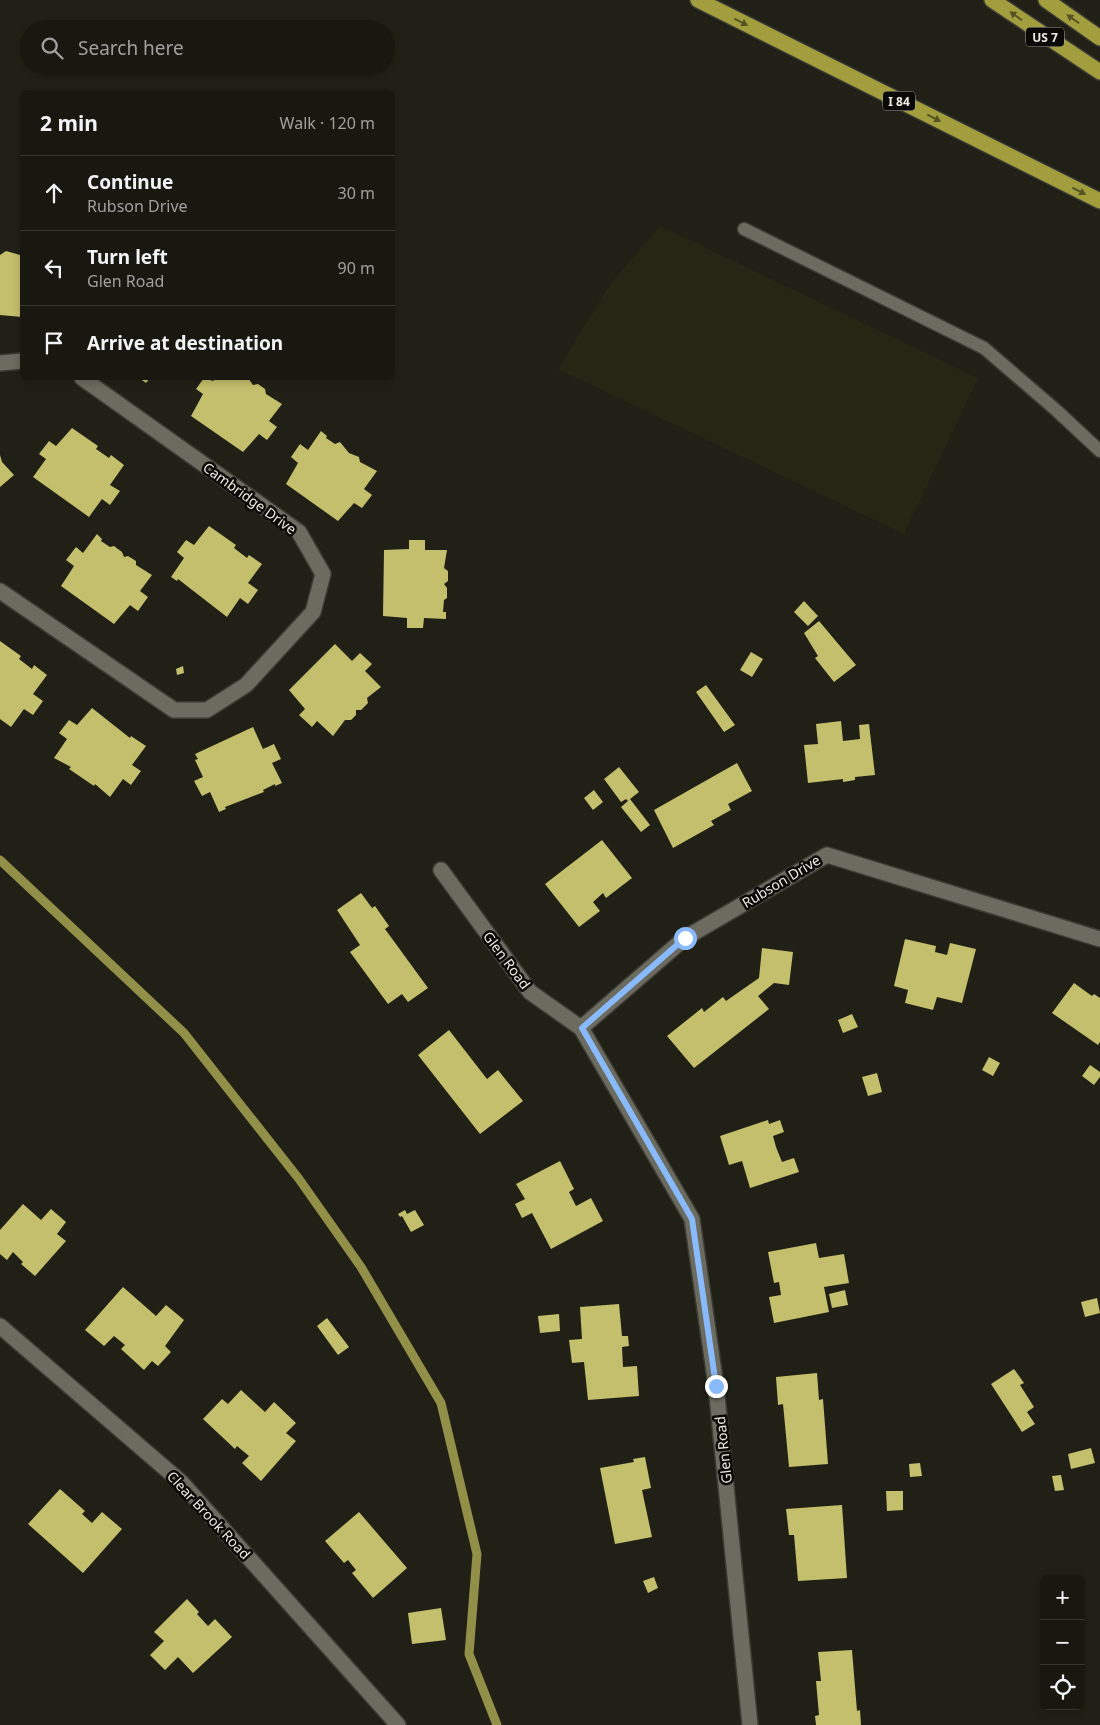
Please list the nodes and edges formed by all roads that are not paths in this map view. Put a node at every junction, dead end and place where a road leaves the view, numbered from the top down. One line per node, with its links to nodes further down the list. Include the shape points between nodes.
1 (698, 0): 6 (highway, I 84, one-way to 6)
2 (992, 0): 5 (highway, US 7, one-way to 2)
3 (1046, 0): 4 (highway, one-way to 3)
4 (1100, 38)
5 (1100, 72)
6 (1100, 201)
7 (744, 229): 11 (lane, via 984,348)
8 (20, 361): 9 (street)
9 (0, 363)
10 (85, 380): 12 (street, Cambridge Drive, via 299,532 323,574 313,612 246,685 207,710 174,710)
11 (1100, 451)
12 (0, 590)
13 (441, 870): 15 (street, Glen Road, via 530,992)
14 (1100, 939): 15 (street, Rubson Drive, via 827,854 685,938)
15 (582, 1028): 18 (street, Glen Road, via 692,1219 716,1386)
16 (0, 1326): 17 (street, Clear Brook Road, via 181,1482)
17 (398, 1725)
18 (750, 1725)

